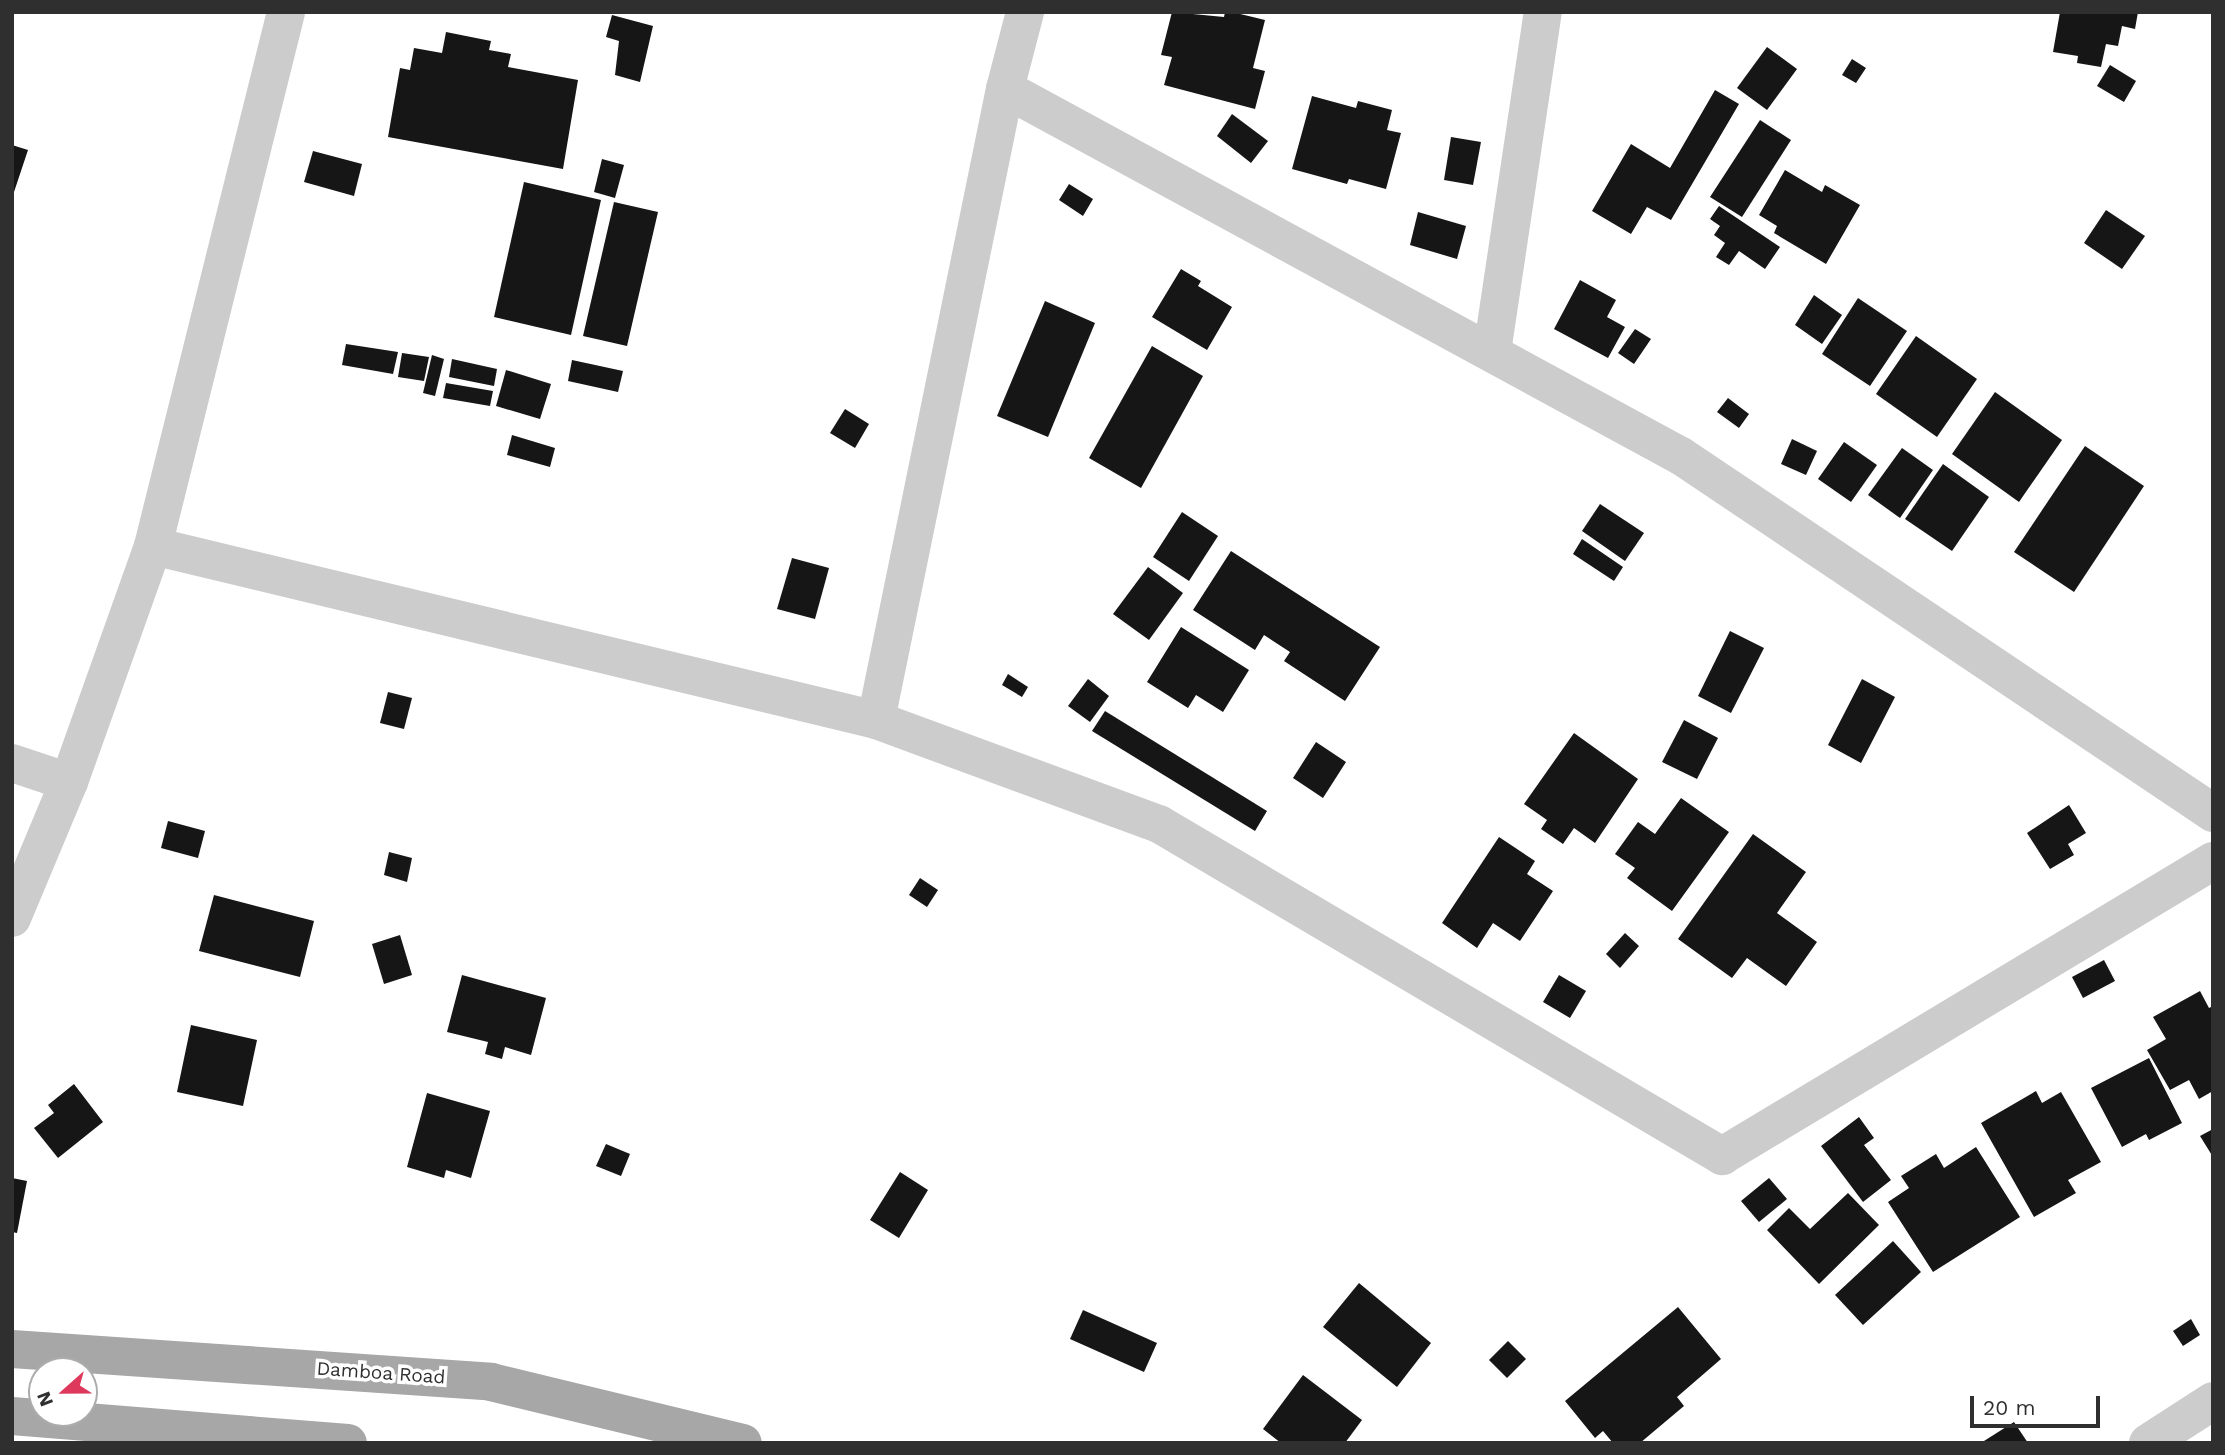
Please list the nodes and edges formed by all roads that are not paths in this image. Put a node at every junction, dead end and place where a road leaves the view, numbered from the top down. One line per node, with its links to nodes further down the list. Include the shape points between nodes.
1 (286, 12): 6 (street)
2 (1025, 12): 4 (street)
3 (1543, 12): 5 (street)
4 (1004, 89): 5 (street); 7 (street)
5 (1492, 352): 10 (street, via 1681,456)
6 (153, 546): 7 (street); 9 (street)
7 (876, 720): 11 (street, via 1159,824 1722,1156)
8 (12, 763): 9 (street)
9 (69, 782): 12 (street)
10 (2213, 813)
11 (2213, 861)
12 (12, 918)
13 (12, 1349): 17 (main road, Damboa Road, via 491,1382)
14 (2213, 1401): 18 (street)
15 (12, 1416): 16 (main road)
16 (348, 1443)
17 (743, 1443)
18 (2148, 1443)

